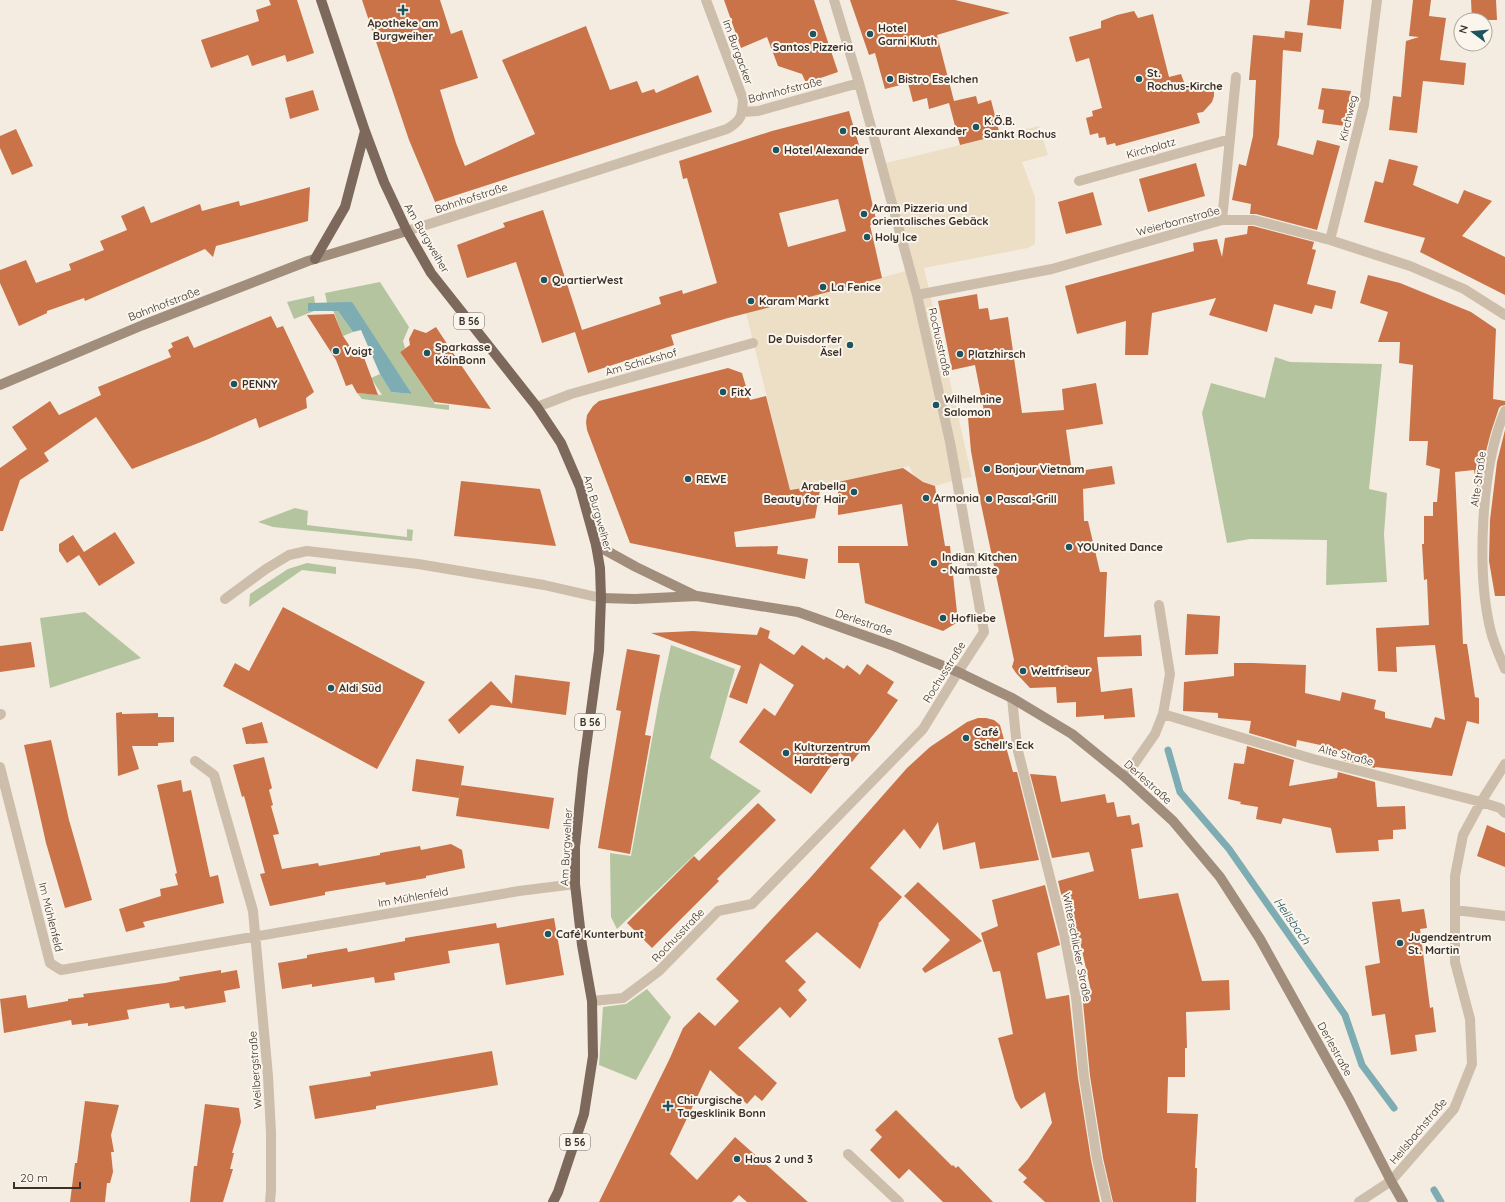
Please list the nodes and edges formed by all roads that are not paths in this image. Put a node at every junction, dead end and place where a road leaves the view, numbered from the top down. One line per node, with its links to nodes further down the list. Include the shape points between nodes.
1 (321, 0): 8 (main road, Am Burgweiher / B 56)
2 (706, 0): 7 (street, Im Burgacker, via 743,99)
3 (834, 0): 6 (street, Rochusstraße)
4 (1377, 0): 13 (street, Kirchweg, via 1364,106)
5 (1236, 77): 9 (street)
6 (859, 83): 7 (street, Bahnhofstraße, via 758,111); 15 (street, Rochusstraße)
7 (742, 112): 12 (street, Bahnhofstraße, via 738,122 727,129)
8 (365, 131): 12 (main road, Am Burgweiher / B 56, via 384,182); 14 (main road, via 345,207)
9 (1230, 139): 10 (street, Kirchplatz); 11 (street)
10 (1080, 181)
11 (1222, 220): 13 (street, Weierbornstraße, via 1254,220); 15 (street, Weierbornstraße, via 1052,269)
12 (407, 231): 14 (street, Bahnhofstraße); 19 (main road, Am Burgweiher / B 56, via 431,273)
13 (1330, 240): 16 (street, Weierbornstraße, via 1410,266 1464,289)
14 (315, 259): 18 (street, Bahnhofstraße, via 143,325)
15 (917, 295): 27 (street, Rochusstraße, via 950,442 984,632)
16 (1505, 315)
17 (753, 343): 19 (street, Am Schickshof, via 571,394)
18 (0, 385)
19 (537, 407): 21 (main road, Am Burgweiher / B 56, via 561,443 577,479)
20 (1505, 410): 26 (street, Alte Straße, via 1497,429 1488,478 1483,546 1485,600 1491,633)
21 (596, 545): 22 (street, Derlestraße); 23 (main road, Am Burgweiher / B 56)
22 (697, 596): 23 (street, Derlestraße); 27 (street, Derlestraße, via 798,612)
23 (601, 598): 24 (street, via 544,585 418,564 307,551 289,555); 36 (main road, Am Burgweiher / B 56, via 599,651 575,847)
24 (225, 599)
25 (1159, 605): 29 (street, via 1170,674)
26 (1505, 669)
27 (958, 672): 28 (street, Derlestraße); 40 (street, Rochusstraße, via 923,729 752,904 718,911 659,971 623,998)
28 (1012, 698): 33 (street, Derlestraße, via 1072,734); 46 (street, Witterschlicker Straße, via 1017,747 1066,940 1076,997 1084,1077)
29 (1164, 714): 33 (street, via 1155,734); 34 (street, Alte Straße, via 1313,759)
30 (195, 762): 39 (street, via 214,774 253,911)
31 (1505, 764): 34 (street)
32 (0, 767): 39 (street, Im Mühlenfeld, via 50,962 61,970)
33 (1125, 777): 42 (street, Derlestraße, via 1178,826 1220,877 1260,939 1349,1099)
34 (1481, 802): 35 (street, Alte Straße); 37 (street, Heilsbachstraße, via 1463,835 1454,876)
35 (1505, 812)
36 (575, 884): 39 (street, Im Mühlenfeld, via 520,891); 40 (main road, Am Burgweiher / B 56)
37 (1455, 910): 38 (street); 42 (street, Heilsbachstraße, via 1455,962 1470,1019 1472,1064 1454,1109)
38 (1505, 916)
39 (255, 937): 43 (street, Weilbergstraße, via 268,1076 271,1132)
40 (592, 1002): 44 (main road, B 56, via 593,1056 584,1114)
41 (848, 1154): 45 (street)
42 (1391, 1181): 47 (street, Heilsbachstraße); 48 (street, Derlestraße)
43 (270, 1202)
44 (553, 1202)
45 (899, 1202)
46 (1106, 1202)
47 (1359, 1202)
48 (1403, 1202)

